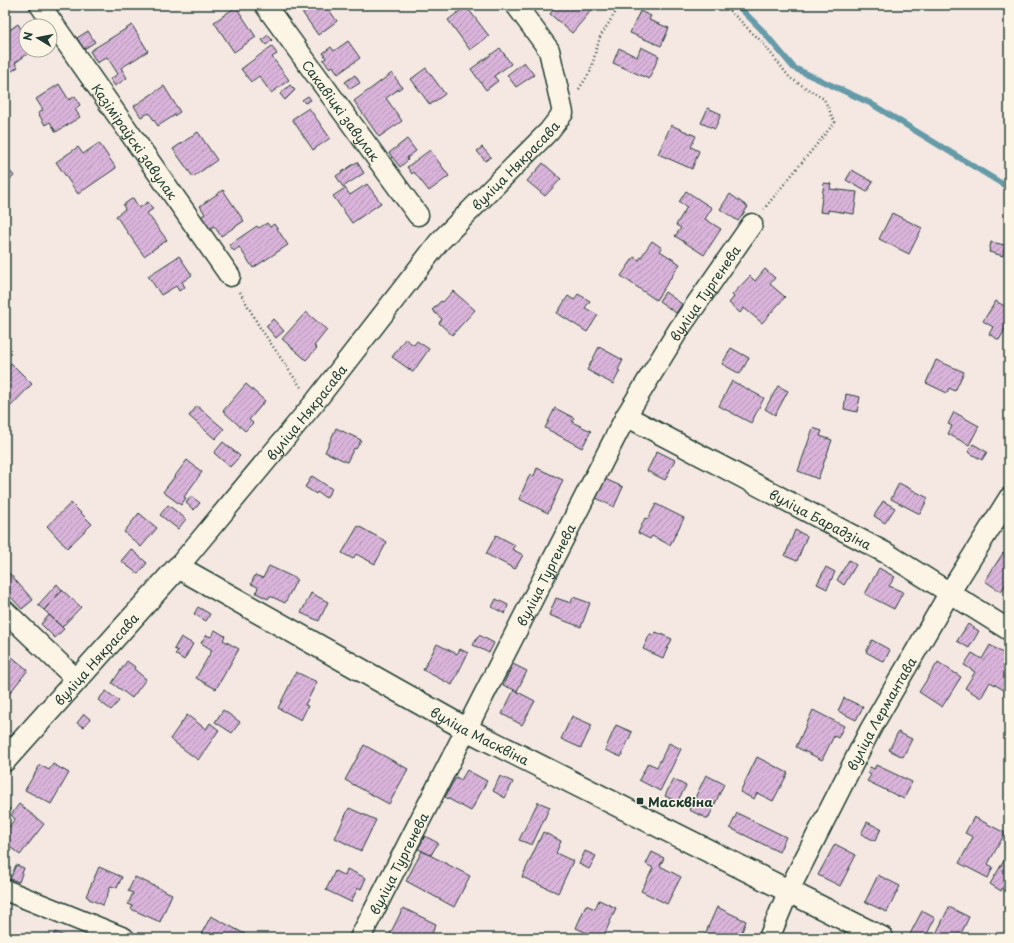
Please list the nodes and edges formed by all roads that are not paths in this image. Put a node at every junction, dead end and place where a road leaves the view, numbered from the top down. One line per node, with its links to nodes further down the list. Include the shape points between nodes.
1 (40, 5): 6 (street, Казіміраўскі завулак)
2 (265, 5): 4 (street, Сакавіцкі завулак)
3 (516, 5): 9 (street, вуліца Някрасава, via 549,50 563,113 550,130 439,242 315,402)
4 (418, 215)
5 (752, 224): 7 (street, вуліца Тургенева, via 679,329)
6 (230, 276)
7 (626, 416): 10 (street, вуліца Барадзіна, via 886,553); 14 (street, вуліца Тургенева)
8 (1009, 498): 10 (street, вуліца Лермантава)
9 (178, 567): 13 (main road, вуліца Някрасава); 14 (main road, вуліца Масквіна)
10 (950, 592): 12 (street, вуліца Барадзіна); 17 (street, вуліца Лермантава, via 870,730)
11 (5, 612): 13 (street)
12 (1009, 630)
13 (77, 680): 15 (main road, вуліца Някрасава)
14 (466, 729): 17 (main road, вуліца Масквіна); 19 (street, вуліца Тургенева)
15 (5, 760)
16 (5, 890): 18 (street)
17 (789, 890): 20 (street, вуліца Лермантава); 21 (main road, вуліца Масквіна)
18 (124, 938)
19 (360, 938)
20 (769, 938)
21 (882, 938)

